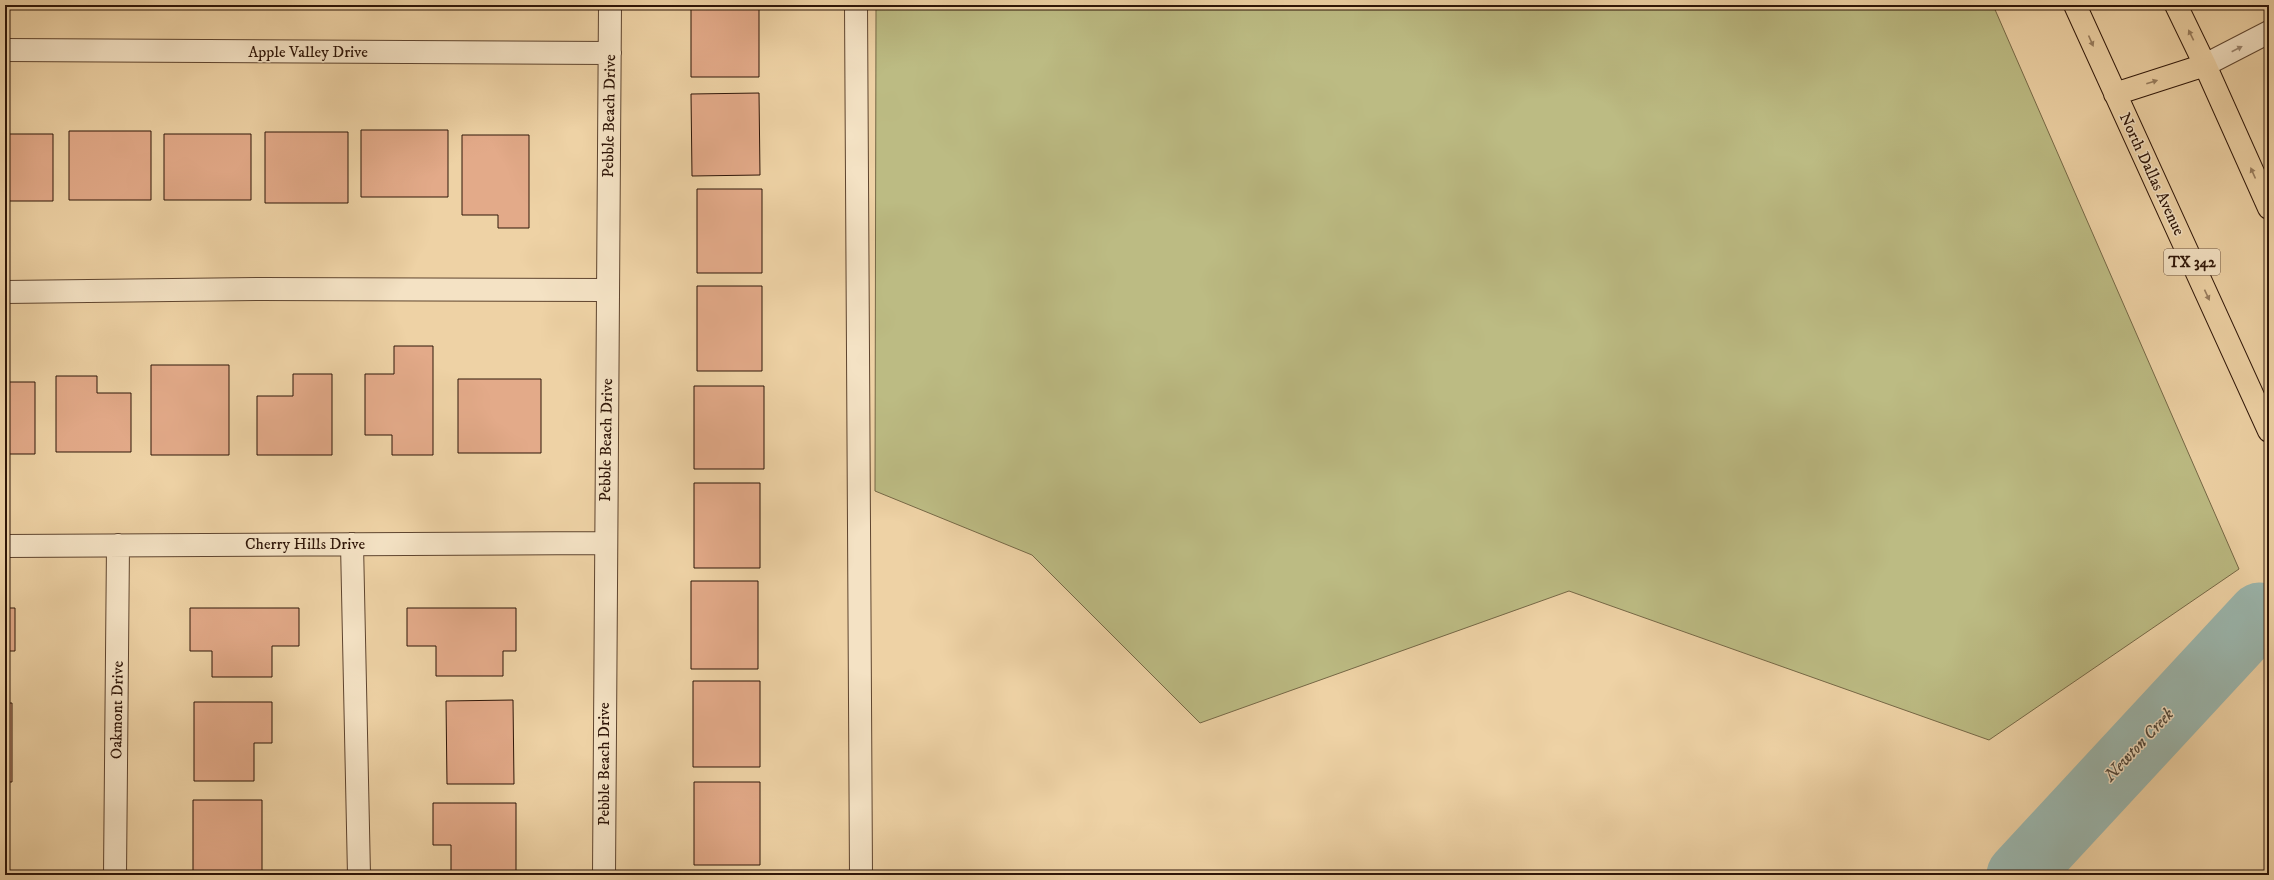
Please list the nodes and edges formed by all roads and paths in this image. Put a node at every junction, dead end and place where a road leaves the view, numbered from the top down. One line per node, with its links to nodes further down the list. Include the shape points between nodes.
1 (610, 5): 7 (street, Pebble Beach Drive)
2 (856, 5): 21 (street)
3 (2075, 5): 9 (main road, North Dallas Avenue / TX 342, one-way to 9)
4 (2176, 5): 8 (main road, one-way to 4)
5 (2269, 32): 8 (street, one-way to 5)
6 (5, 50): 7 (street, Apple Valley Drive)
7 (610, 53): 11 (street, Pebble Beach Drive)
8 (2205, 65): 9 (main road, one-way to 8); 10 (main road, one-way to 8)
9 (2115, 94): 13 (main road, North Dallas Avenue / TX 342, one-way to 13)
10 (2269, 208)
11 (608, 290): 12 (street, via 260,289); 14 (street, Pebble Beach Drive)
12 (5, 292)
13 (2269, 430)
14 (605, 543): 15 (street, Cherry Hills Drive); 20 (street, Pebble Beach Drive)
15 (352, 544): 16 (street, Cherry Hills Drive); 19 (street)
16 (118, 545): 17 (street, Cherry Hills Drive); 18 (street, Oakmont Drive)
17 (5, 546)
18 (115, 875)
19 (359, 875)
20 (604, 875)
21 (861, 875)

